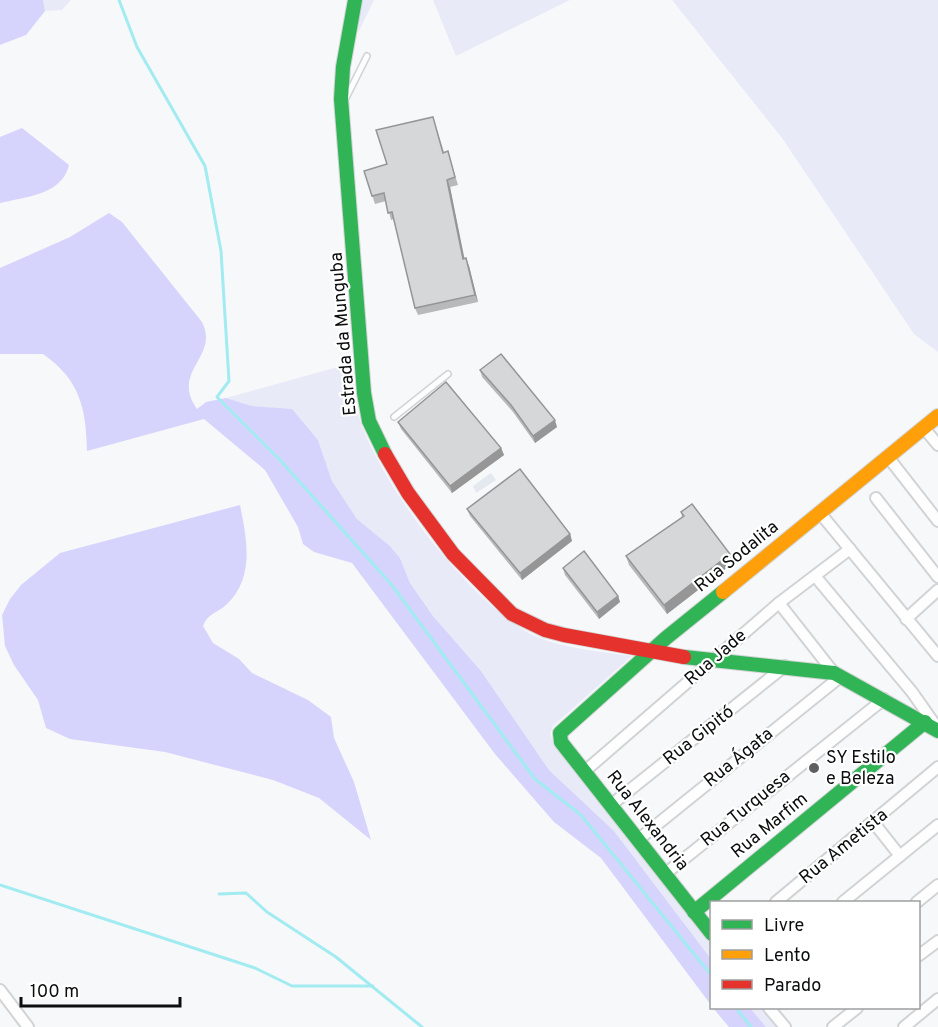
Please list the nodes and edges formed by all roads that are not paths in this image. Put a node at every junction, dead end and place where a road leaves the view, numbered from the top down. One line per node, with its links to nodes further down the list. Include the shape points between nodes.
1 (355, 0): 3 (main road, Estrada da Munguba, via 343,67)
2 (367, 56): 3 (lane)
3 (342, 106): 19 (main road, Estrada da Munguba, via 364,393 369,421 379,444 440,537 512,614 564,635)
4 (448, 374): 6 (lane)
5 (938, 416): 7 (main road, Rua Sodalita)
6 (394, 417)
7 (924, 428): 8 (street); 9 (main road, Rua Sodalita)
8 (938, 445)
9 (888, 457): 11 (main road, Rua Sodalita); 12 (street)
10 (876, 498): 15 (street)
11 (820, 513): 13 (street); 19 (main road, Rua Sodalita)
12 (938, 521)
13 (850, 549): 14 (street, Rua Jade); 18 (street)
14 (815, 576): 17 (street, Rua Jade); 27 (street, via 912,692)
15 (938, 577)
16 (938, 590): 18 (street)
17 (779, 603): 21 (street, Rua Jade); 23 (street)
18 (906, 619): 20 (street)
19 (653, 650): 21 (main road, Estrada da Munguba); 26 (main road, Rua Sodalita)
20 (938, 656)
21 (712, 662): 22 (main road, Estrada da Munguba); 29 (street, Rua Jade)
22 (785, 666): 23 (main road, Estrada da Munguba); 30 (street, Rua Gipitó)
23 (837, 675): 24 (main road, Estrada da Munguba); 33 (street, Rua Ágata)
24 (884, 699): 25 (main road, Estrada da Munguba); 35 (street, Rua Turquesa)
25 (925, 722): 27 (main road, Estrada da Munguba); 40 (main road, Rua Marfim)
26 (562, 730): 29 (main road, Rua Alexandria, via 561,742)
27 (938, 730)
28 (938, 767): 31 (street, Rua Ametista)
29 (585, 771): 30 (main road, Rua Alexandria)
30 (611, 805): 33 (main road, Rua Alexandria)
31 (874, 823): 34 (street); 37 (street, Rua Ametista)
32 (938, 825): 34 (street)
33 (639, 839): 35 (main road, Rua Alexandria)
34 (900, 856): 38 (street)
35 (665, 874): 40 (main road, Rua Alexandria)
36 (938, 885): 39 (street)
37 (778, 901)
38 (845, 901)
39 (919, 901)
40 (694, 912): 41 (main road, Rua Alexandria)
41 (710, 933)
42 (938, 941): 43 (street)
43 (920, 954)
44 (0, 990): 49 (street)
45 (938, 999): 48 (street)
46 (856, 1009): 51 (street)
47 (775, 1010): 50 (street)
48 (907, 1026)
49 (27, 1027)
50 (785, 1027)
51 (833, 1027)

